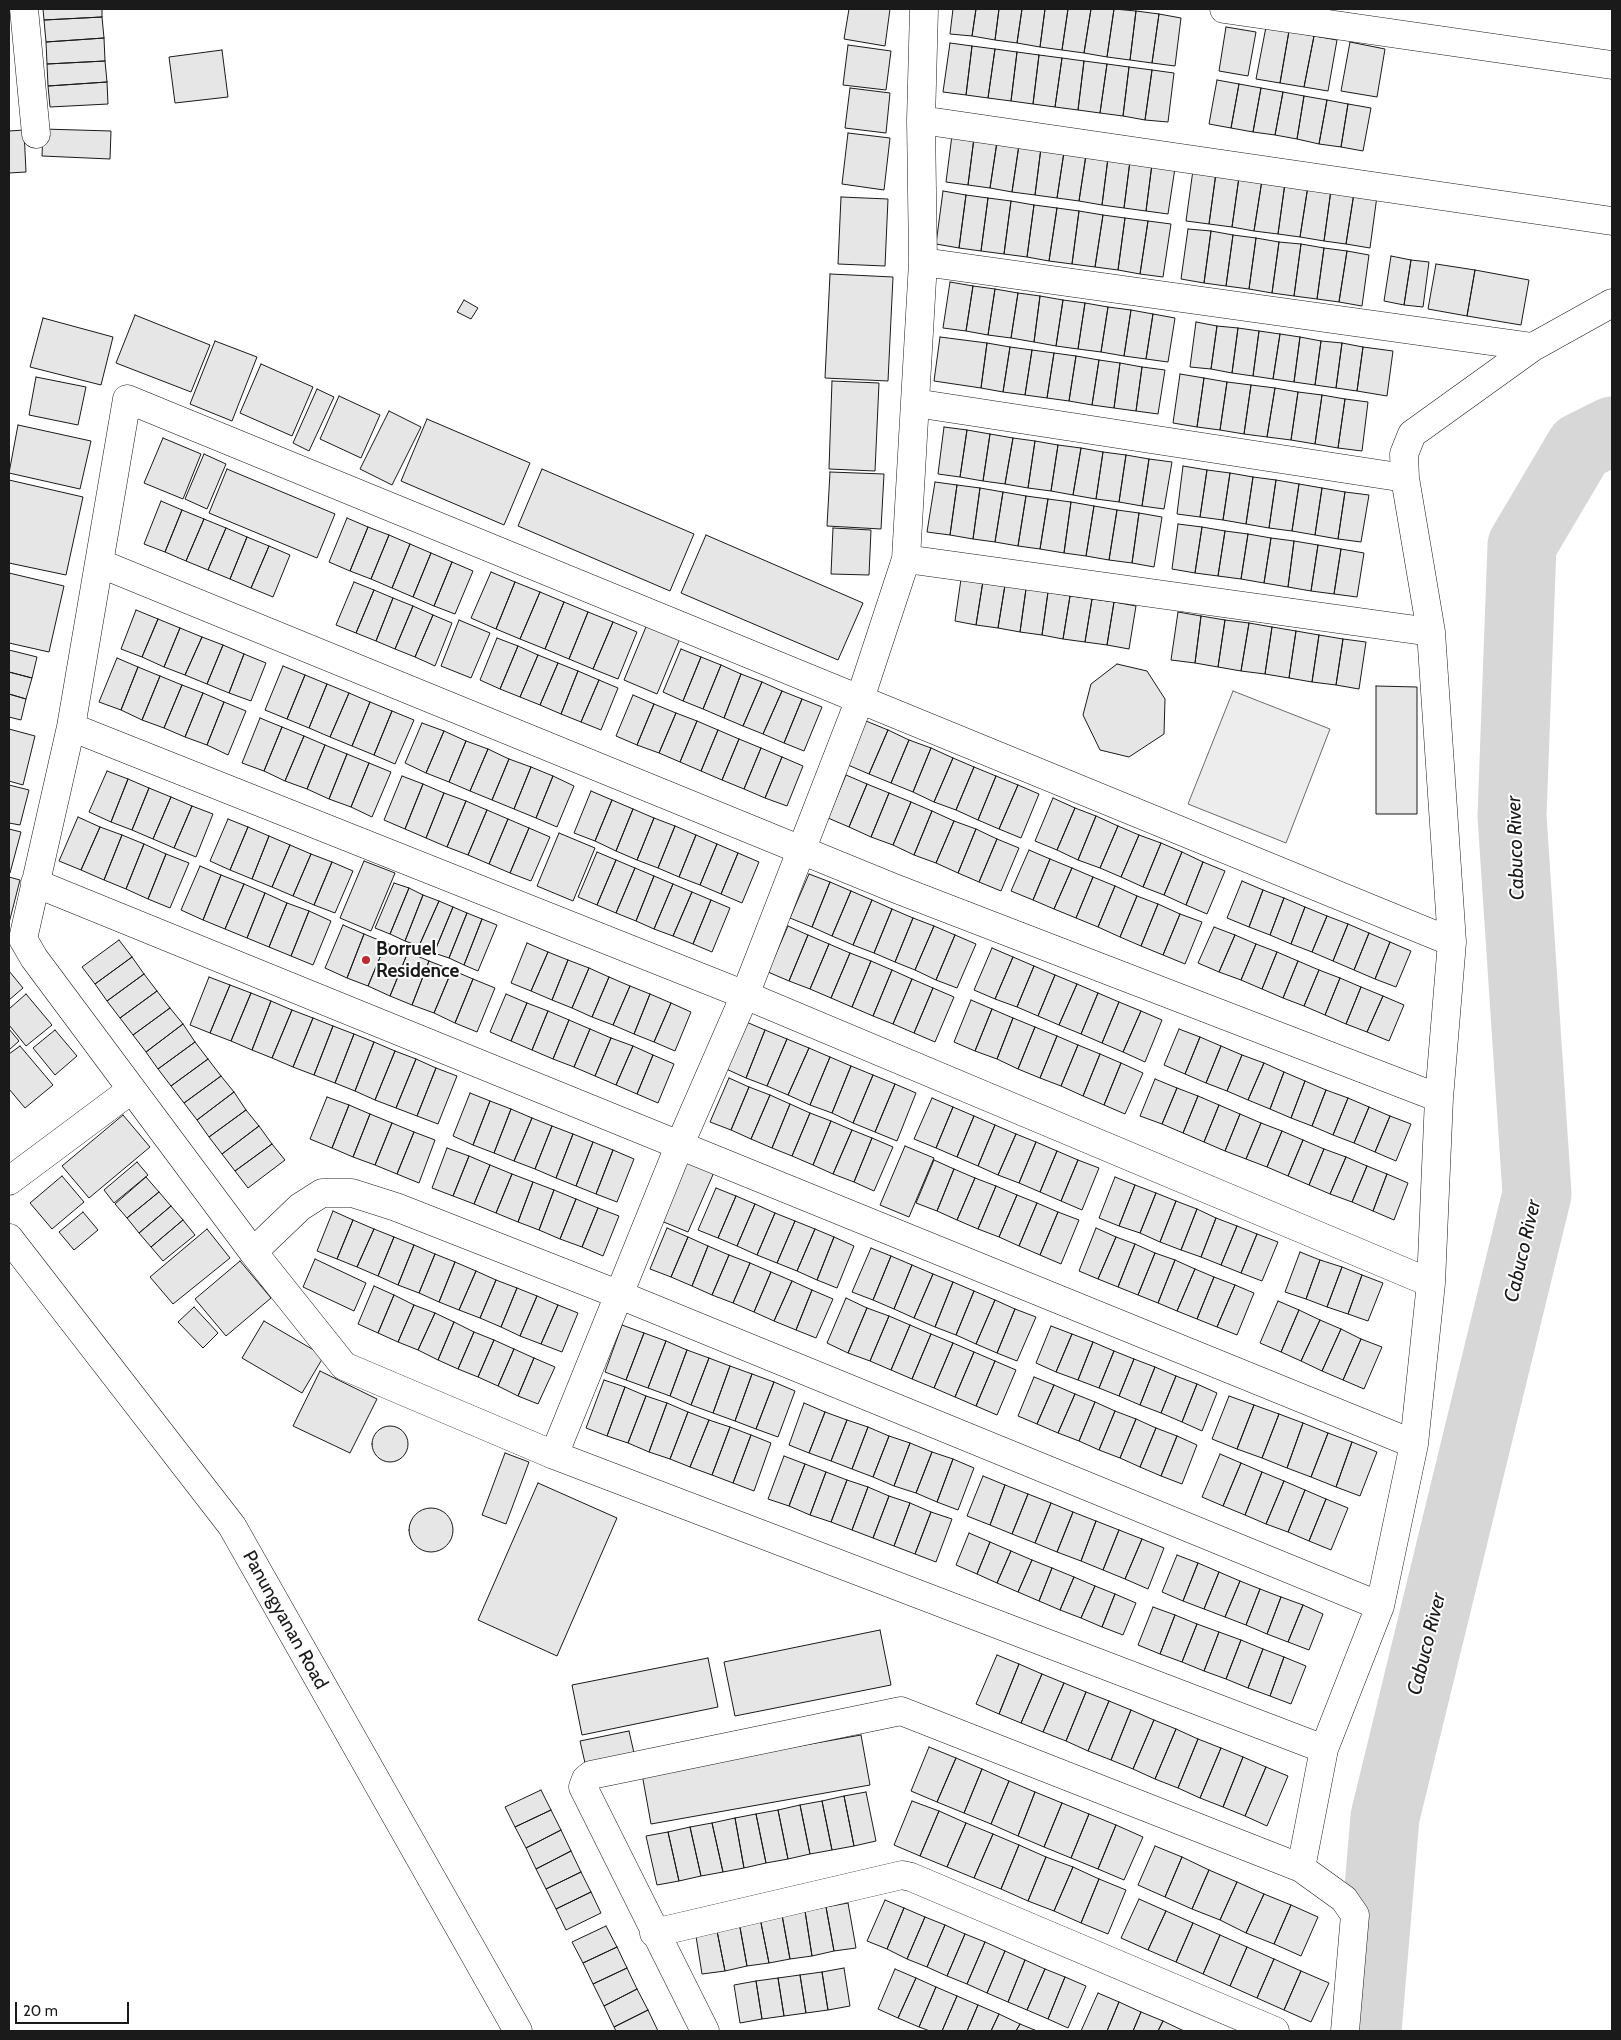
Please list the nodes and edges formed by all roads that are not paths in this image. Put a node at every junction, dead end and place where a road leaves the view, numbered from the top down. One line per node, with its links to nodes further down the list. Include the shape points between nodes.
1 (24, 9): 6 (street)
2 (924, 9): 5 (street)
3 (1224, 9): 4 (street)
4 (1612, 66)
5 (921, 120): 7 (street); 8 (street)
6 (36, 134)
7 (1612, 220)
8 (923, 262): 10 (street); 11 (street)
9 (1612, 303): 10 (street)
10 (1533, 347): 12 (street, via 1412,434 1404,454)
11 (915, 402): 12 (street); 13 (street)
12 (1405, 478): 15 (street)
13 (906, 559): 15 (street); 16 (street)
14 (99, 564): 16 (street, via 127,399); 17 (street); 18 (street)
15 (1431, 632): 20 (street)
16 (860, 699): 18 (street); 20 (street)
17 (71, 728): 19 (street); 21 (street)
18 (800, 850): 21 (street); 23 (street)
19 (34, 883): 22 (street, via 23,940); 24 (street)
20 (1452, 942): 23 (street)
21 (745, 995): 24 (street); 28 (street)
22 (131, 1090): 25 (street); 27 (street)
23 (1439, 1098): 28 (street)
24 (680, 1144): 29 (street); 30 (street)
25 (9, 1181)
26 (9, 1238): 36 (street, Panungyanan Road, via 232,1526)
27 (253, 1252): 29 (street, via 300,1207 322,1194 352,1193 396,1207); 31 (street, via 344,1366)
28 (1431, 1282): 30 (street)
29 (620, 1295): 31 (street); 32 (street)
30 (1414, 1444): 32 (street)
31 (554, 1455): 33 (street)
32 (1380, 1606): 33 (street)
33 (1324, 1749): 34 (street)
34 (1301, 1868): 35 (street, via 901,1711 586,1778 583,1787); 39 (street, via 1344,1900 1355,1915)
35 (654, 1933): 37 (street); 38 (street, via 902,1875)
36 (518, 2031)
37 (705, 2031)
38 (1275, 2031)
39 (1345, 2031)

